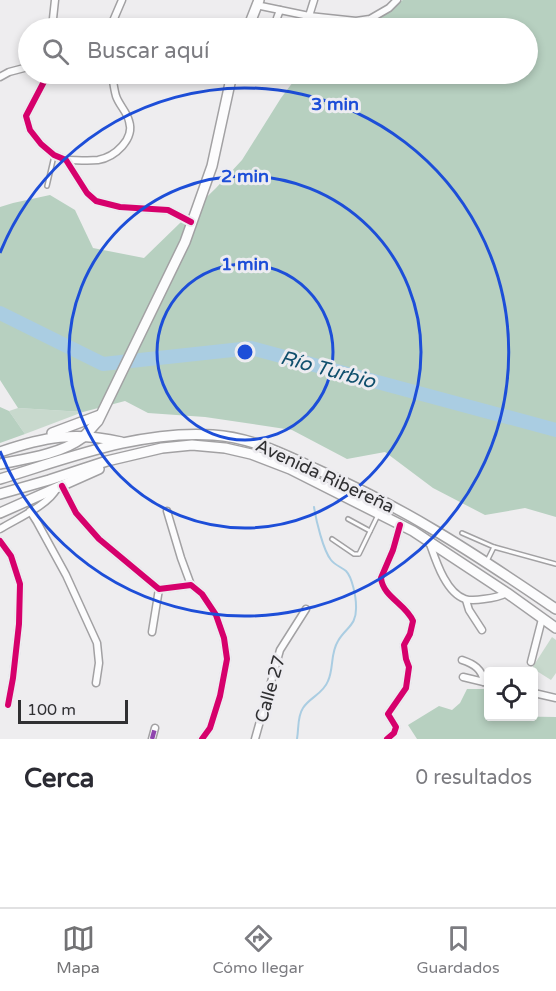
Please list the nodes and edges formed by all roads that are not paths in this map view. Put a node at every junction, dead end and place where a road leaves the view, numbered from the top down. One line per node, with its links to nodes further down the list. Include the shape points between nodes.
1 (55, 0): 8 (street)
2 (122, 0): 9 (street)
3 (314, 0): 7 (street)
4 (397, 0): 13 (street)
5 (258, 2): 6 (street); 10 (main road)
6 (280, 10): 7 (street); 11 (street)
7 (309, 16): 12 (street)
8 (53, 18)
9 (114, 18)
10 (252, 18)
11 (277, 18)
12 (328, 18)
13 (372, 18)
14 (18, 70): 15 (street)
15 (0, 76)
16 (43, 84): 19 (street, via 26,116 30,130)
17 (114, 84): 20 (street, via 116,98 130,122 126,142 98,160)
18 (230, 84): 22 (main road, via 212,166)
19 (54, 154): 20 (street); 21 (lane)
20 (66, 160): 22 (street, via 96,201 168,210)
21 (47, 186)
22 (191, 222): 23 (main road, via 185,242)
23 (100, 417): 24 (main road); 25 (main road, via 104,433); 26 (main road)
24 (83, 436): 25 (main road); 26 (main road); 29 (main road, via 47,453)
25 (124, 442): 30 (main road, Avenida Ribereña); 46 (main road, Avenida Ribereña, via 212,434 261,445 382,501)
26 (26, 443): 27 (main road)
27 (0, 452)
28 (119, 459): 31 (main road); 32 (main road, Avenida Ribereña); 36 (main road, Avenida Ribereña, via 162,448 225,448 290,469)
29 (0, 464)
30 (0, 479)
31 (60, 487): 34 (street); 35 (main road); 49 (street, via 99,539)
32 (0, 494)
33 (167, 511): 48 (street)
34 (30, 512): 39 (street); 63 (street, via 66,575 97,644)
35 (0, 513)
36 (378, 514): 38 (main road, Avenida Ribereña); 40 (lane)
37 (348, 519): 40 (lane)
38 (400, 525): 44 (main road, Avenida Ribereña); 71 (street, via 381,578 383,587 413,621 404,645 409,667 406,688 389,711 396,727)
39 (0, 529)
40 (370, 531): 42 (lane, via 359,554)
41 (462, 533): 45 (lane)
42 (332, 539)
43 (0, 541): 66 (street, via 11,556 20,584)
44 (430, 542): 50 (main road, Avenida Ribereña); 51 (street, via 445,580)
45 (494, 547): 46 (lane); 47 (lane)
46 (486, 563): 53 (main road, Avenida Ribereña)
47 (556, 564)
48 (191, 585): 49 (street); 69 (street, via 216,615 227,659 210,728)
49 (159, 589): 57 (street)
50 (507, 593): 51 (street); 54 (main road, Avenida Ribereña)
51 (466, 600): 56 (street)
52 (306, 609): 70 (street, Calle 27, via 280,650)
53 (556, 609)
54 (542, 619): 55 (main road, Avenida Ribereña); 59 (street)
55 (556, 628)
56 (482, 630)
57 (152, 632)
58 (462, 660): 61 (street, via 474,664)
59 (531, 662)
60 (463, 677): 62 (street)
61 (484, 677)
62 (484, 682)
63 (96, 683)
64 (538, 694): 65 (street)
65 (556, 698)
66 (8, 705)
67 (155, 728): 68 (street)
68 (152, 739)
69 (202, 739)
70 (255, 739)
71 (387, 739)

